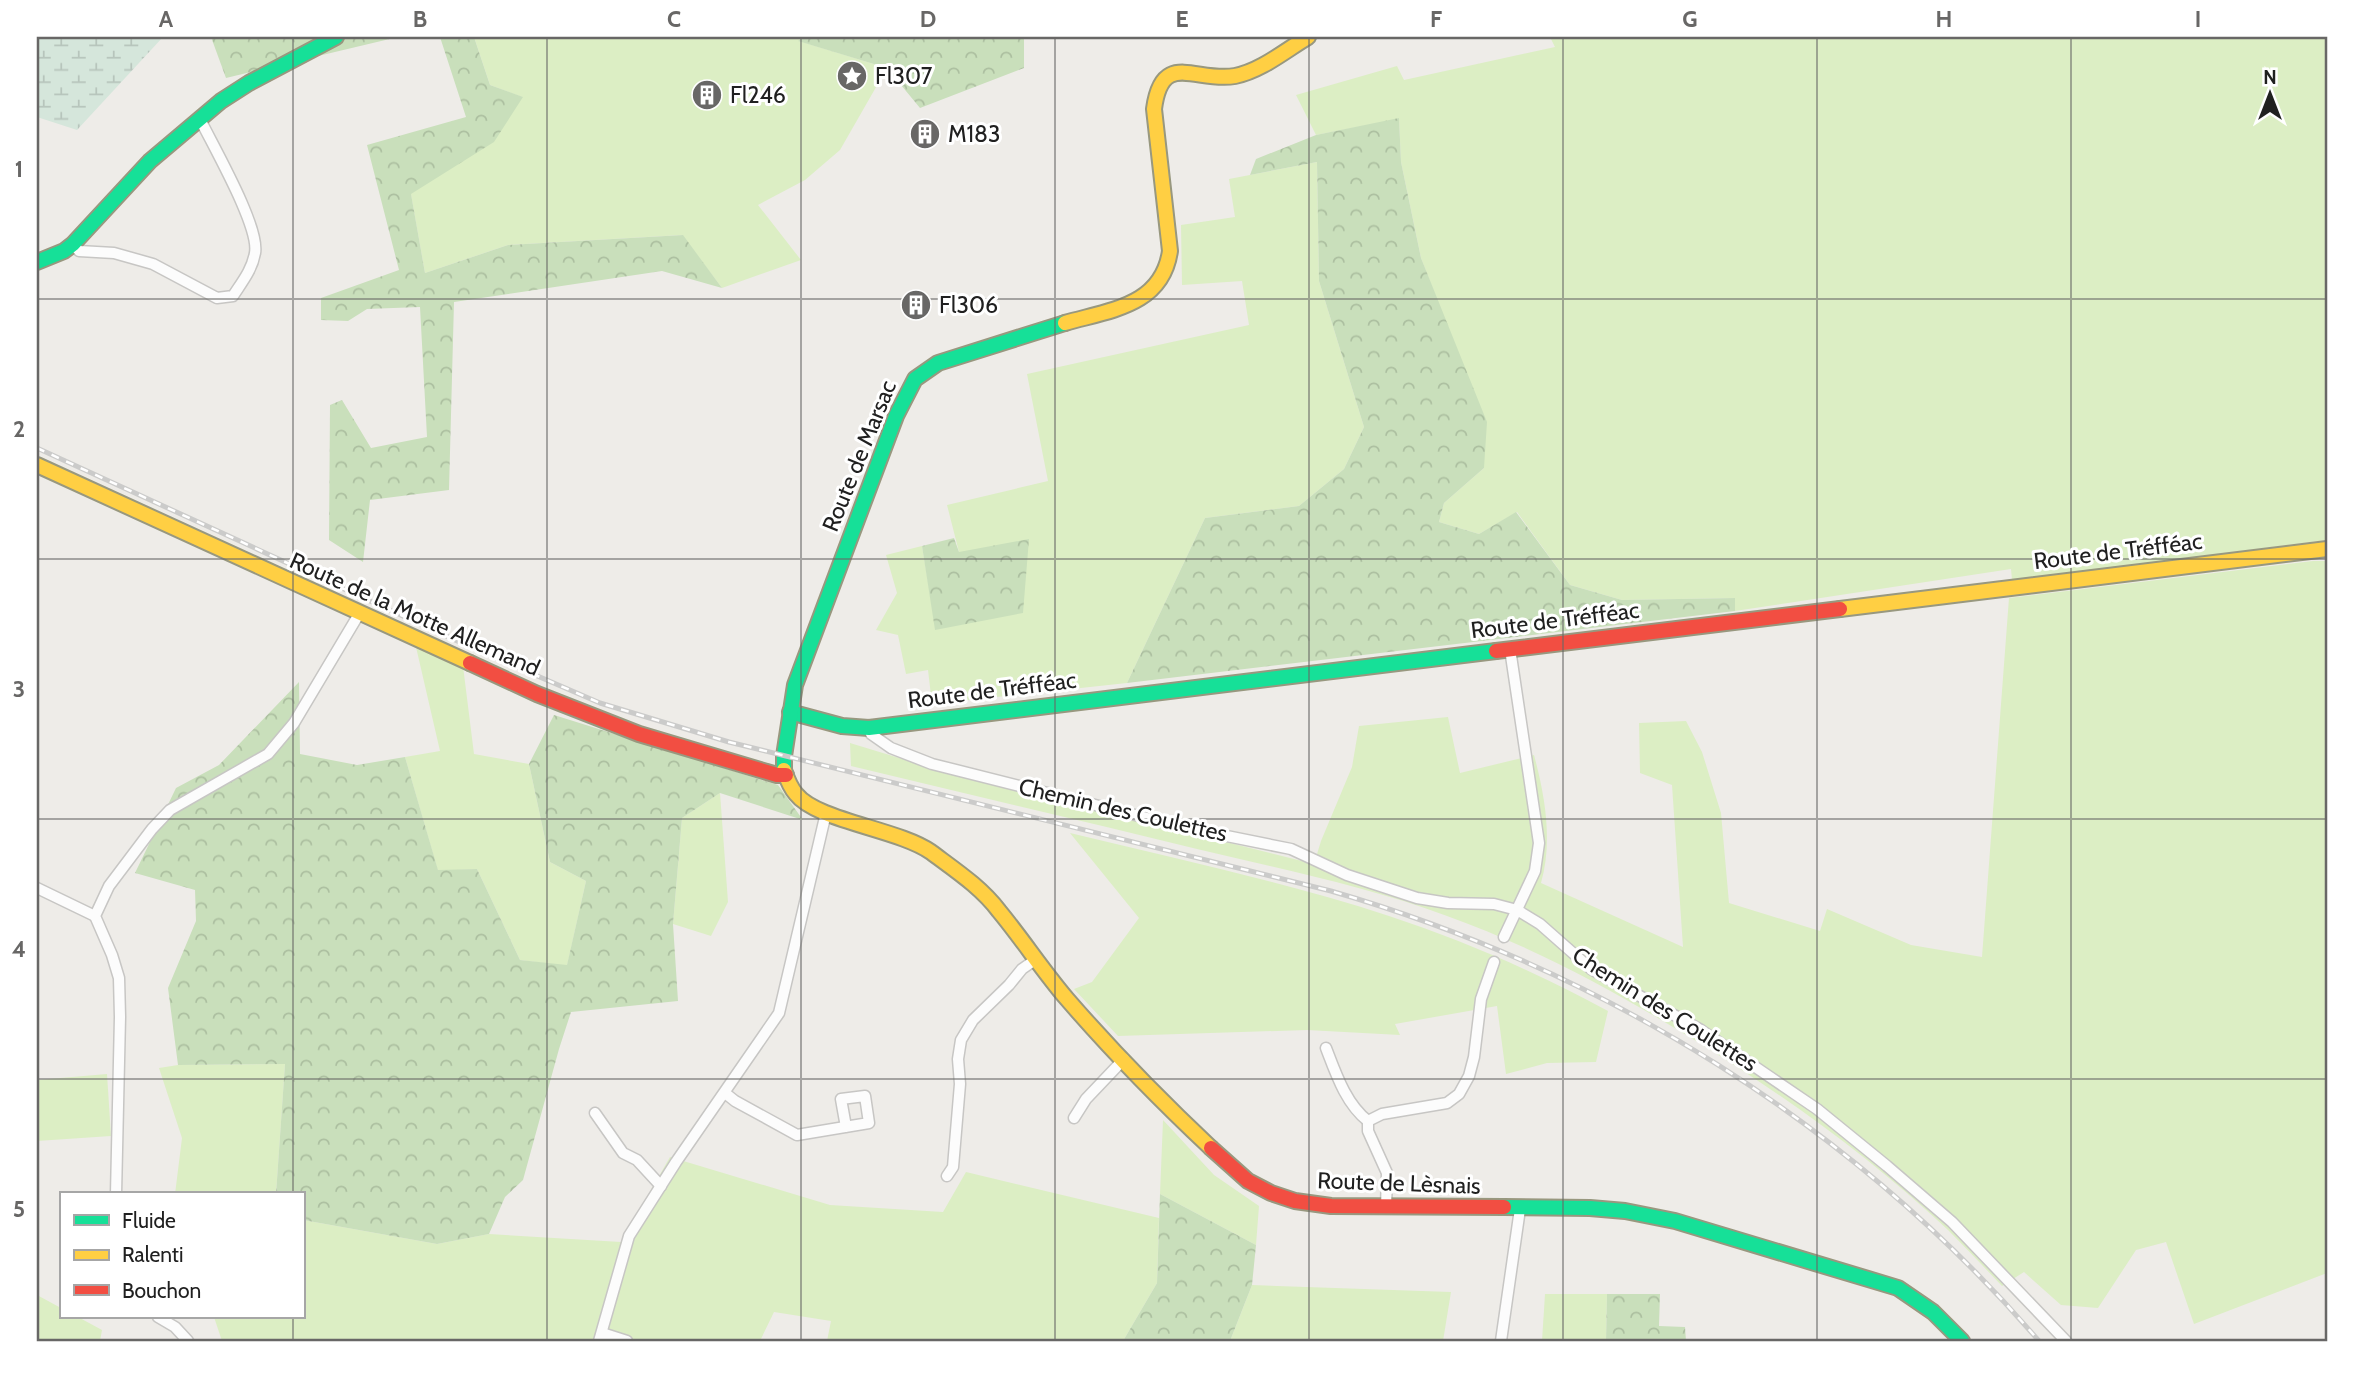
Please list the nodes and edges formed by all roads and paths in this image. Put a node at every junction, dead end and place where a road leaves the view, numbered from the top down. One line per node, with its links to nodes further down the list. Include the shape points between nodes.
1 (336, 37): 3 (street, via 249,83)
2 (1308, 37): 10 (street, Route de Marsac, via 1236,77 1181,73 1158,82 1154,109 1170,251 1168,266 1154,290 1128,304 938,363 915,379 896,416 803,663)
3 (200, 119): 4 (street, via 150,161); 4 (street, via 250,223 256,250 251,268 233,296 218,298 153,264 114,253 79,251)
4 (73, 244): 5 (street)
5 (37, 262)
6 (37, 465): 8 (street, Route de la Motte Allemand)
7 (2327, 550): 9 (street, Route de Tréfféac)
8 (359, 614): 12 (street, Route de la Motte Allemand, via 639,734); 16 (street, via 294,723 268,754 170,810 109,886)
9 (1510, 649): 11 (street, Route de Tréfféac); 15 (street, via 1539,843 1535,871)
10 (790, 712): 11 (street, Route de Tréfféac); 12 (street)
11 (869, 728): 15 (street, Chemin des Coulettes, via 891,748 932,764 1176,826 1291,849 1347,875 1417,898)
12 (786, 775): 13 (street, Route de Lèsnais, via 797,796)
13 (827, 813): 18 (street, Route de Lèsnais, via 925,848 998,908); 22 (street, via 779,1013)
14 (37, 888): 16 (street)
15 (1517, 910): 17 (street); 38 (street, Chemin des Coulettes, via 1591,968 1701,1030 1817,1109 1952,1222)
16 (95, 916): 29 (street, via 119,978)
17 (1504, 937)
18 (1035, 960): 21 (street, Route de Lèsnais); 27 (street, via 973,1020 961,1041 953,1167)
19 (1494, 962): 25 (street, via 1482,999 1471,1066 1459,1094 1447,1103 1382,1114)
20 (1326, 1048): 25 (street, via 1357,1113)
21 (1124, 1059): 24 (street, via 1086,1098); 30 (street, Route de Lèsnais, via 1248,1181 1294,1201)
22 (725, 1093): 26 (street, via 797,1135); 28 (street)
23 (595, 1113): 28 (street, via 623,1153 637,1160)
24 (1074, 1118)
25 (1368, 1121): 30 (street, via 1387,1173)
26 (846, 1127)
27 (947, 1176)
28 (661, 1186): 33 (street, via 629,1236)
29 (116, 1192)
30 (1386, 1208): 31 (street, Route de Lèsnais)
31 (1520, 1209): 36 (street); 37 (street, Route de Lèsnais, via 1625,1211 1717,1232 1898,1288 1941,1317)
32 (160, 1318): 34 (street)
33 (601, 1337): 35 (street)
34 (188, 1341)
35 (627, 1341)
36 (1501, 1341)
37 (1962, 1341)
38 (2066, 1341)

